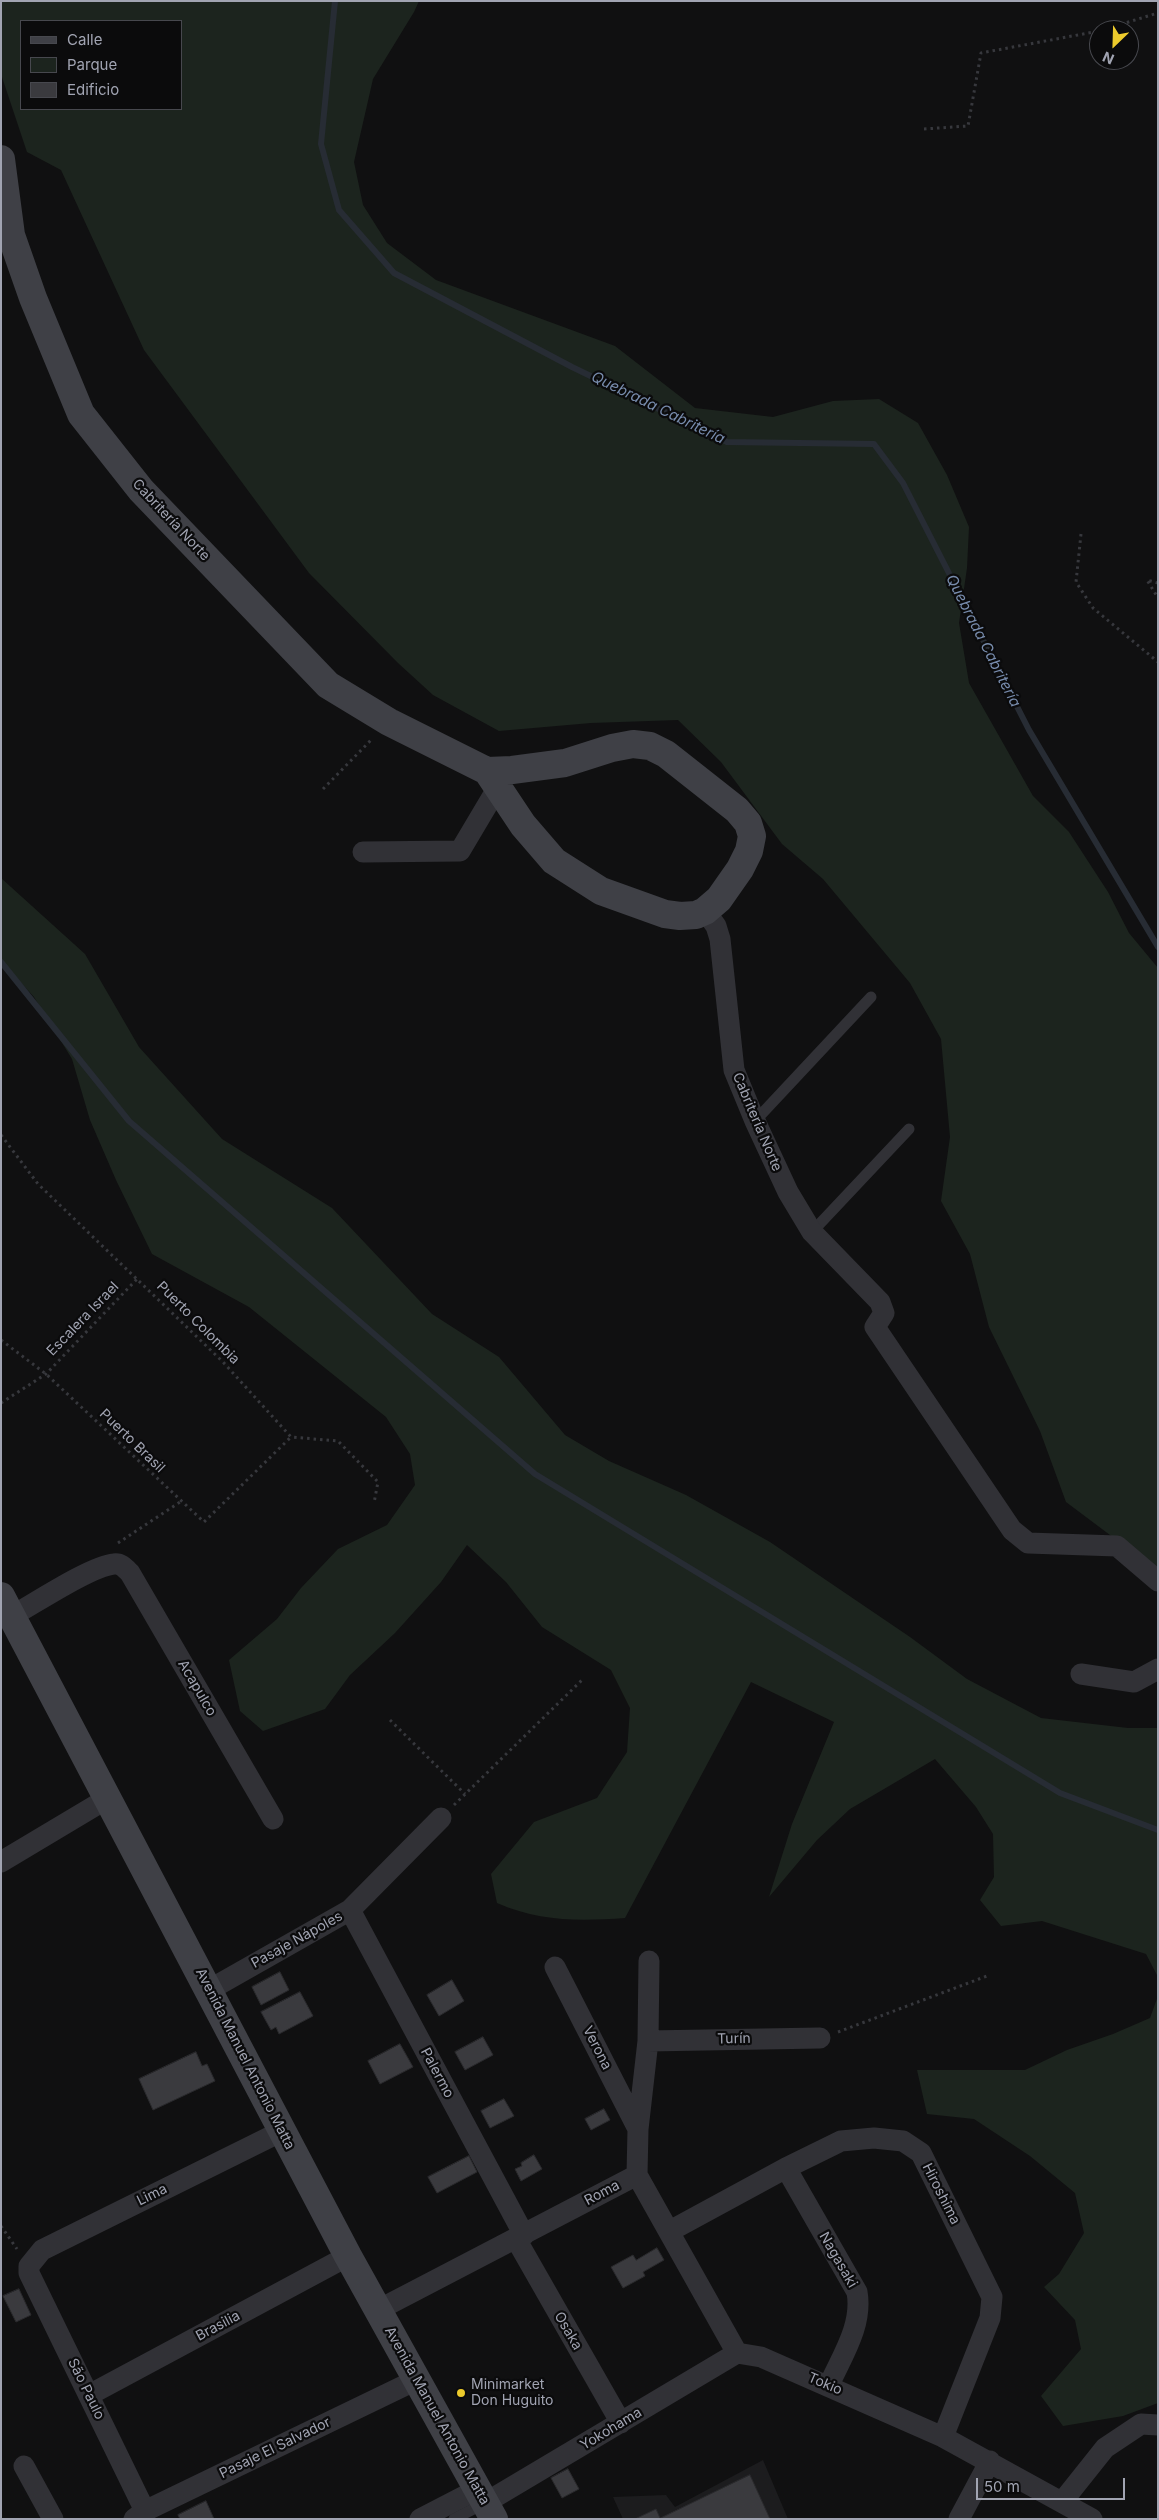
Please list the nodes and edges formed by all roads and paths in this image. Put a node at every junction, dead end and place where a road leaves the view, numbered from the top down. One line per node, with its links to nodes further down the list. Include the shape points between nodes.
1 (1158, 13): 2 (path)
2 (1134, 20)
3 (1089, 32): 4 (path, via 981,54 968,126)
4 (924, 129)
5 (1, 159): 10 (street, Cabritería Norte, via 11,235 81,414 141,490 328,685)
6 (1081, 534): 9 (path, via 1076,582 1093,608)
7 (1158, 583): 8 (path, via 1147,580)
8 (1158, 598)
9 (1158, 662)
10 (389, 722): 11 (street, Cabritería Norte); 12 (path)
11 (492, 779): 13 (street, via 460,851); 14 (street, via 523,825 554,861 577,878 601,891 664,914 696,915); 14 (street, Cabritería Norte, via 512,770 565,763 633,744 650,746 666,754 737,810 748,823 752,836 740,869 719,899)
12 (323, 789)
13 (363, 852)
14 (705, 911): 16 (street, Cabritería Norte, via 716,926 720,939 734,1070)
15 (870, 997): 16 (lane)
16 (755, 1121): 19 (street, Cabritería Norte, via 788,1192)
17 (909, 1129): 19 (lane)
18 (1, 1136): 20 (path, Puerto Colombia, via 38,1184)
19 (812, 1232): 28 (street, Cabritería Norte, via 880,1302 884,1313 875,1327 1012,1530 1028,1543 1117,1546)
20 (137, 1280): 22 (path, Escalera Israel); 24 (path, Puerto Colombia, via 222,1362)
21 (1, 1340): 22 (path, Puerto Brasil)
22 (46, 1374): 23 (path); 25 (path, Puerto Brasil)
23 (1, 1403)
24 (291, 1437): 25 (path, Puerto Brasil, via 204,1522); 26 (path, via 338,1441 378,1482)
25 (180, 1502): 27 (path, via 112,1547)
26 (374, 1503)
27 (115, 1564): 29 (street); 37 (street, Acapulco, via 130,1573)
28 (1158, 1581)
29 (7, 1606): 35 (street, Avenida Manuel Antonio Matta)
30 (1158, 1669): 31 (street, via 1134,1682)
31 (1081, 1674)
32 (582, 1680): 34 (path)
33 (390, 1720): 34 (path)
34 (465, 1794): 36 (path)
35 (108, 1798): 38 (street); 43 (street, Avenida Manuel Antonio Matta)
36 (441, 1818): 39 (street, Pasaje Nápoles)
37 (273, 1819)
38 (1, 1862)
39 (350, 1910): 43 (street, Pasaje Nápoles); 52 (street, Palermo)
40 (649, 1961): 45 (street, Roma)
41 (555, 1967): 46 (street, Verona)
42 (987, 1976): 44 (path)
43 (209, 1990): 47 (street, Avenida Manuel Antonio Matta)
44 (820, 2038): 45 (street, Turín)
45 (648, 2041): 46 (street, Roma)
46 (638, 2129): 49 (street, Roma)
47 (282, 2131): 53 (street, Avenida Manuel Antonio Matta); 54 (street, Lima, via 42,2250)
48 (786, 2168): 51 (street, Hiroshima); 58 (street, Nagasaki, via 857,2292 857,2323); 62 (street, Hiroshima, via 841,2141 874,2138 903,2141 921,2153 992,2297 990,2318)
49 (636, 2175): 51 (street); 52 (street, Roma)
50 (1, 2226): 54 (path)
51 (670, 2231): 56 (street)
52 (520, 2237): 55 (street, Roma); 60 (street, Osaka)
53 (348, 2256): 55 (street, Avenida Manuel Antonio Matta); 59 (street, Brasilia)
54 (29, 2266): 59 (street, São Paulo, via 29,2273)
55 (378, 2310): 57 (street, Avenida Manuel Antonio Matta)
56 (736, 2353): 58 (street, Tokio, via 761,2357); 60 (street, Yokohama)
57 (416, 2380): 66 (street, Avenida Manuel Antonio Matta); 67 (street, Pasaje El Salvador)
58 (829, 2385): 62 (street, Tokio)
59 (89, 2395): 67 (street, São Paulo)
60 (621, 2423): 66 (street, Yokohama)
61 (1158, 2425): 65 (street, via 1141,2424 1105,2448)
62 (943, 2437): 63 (street, Tokio)
63 (990, 2461): 65 (street, Tokio); 71 (street)
64 (24, 2466): 68 (street)
65 (1062, 2502): 72 (street, Tokio)
66 (486, 2504): 69 (street, Yokohama); 70 (lane)
67 (140, 2515)
68 (53, 2519)
69 (420, 2519)
70 (454, 2519)
71 (959, 2519)
72 (1092, 2519)

